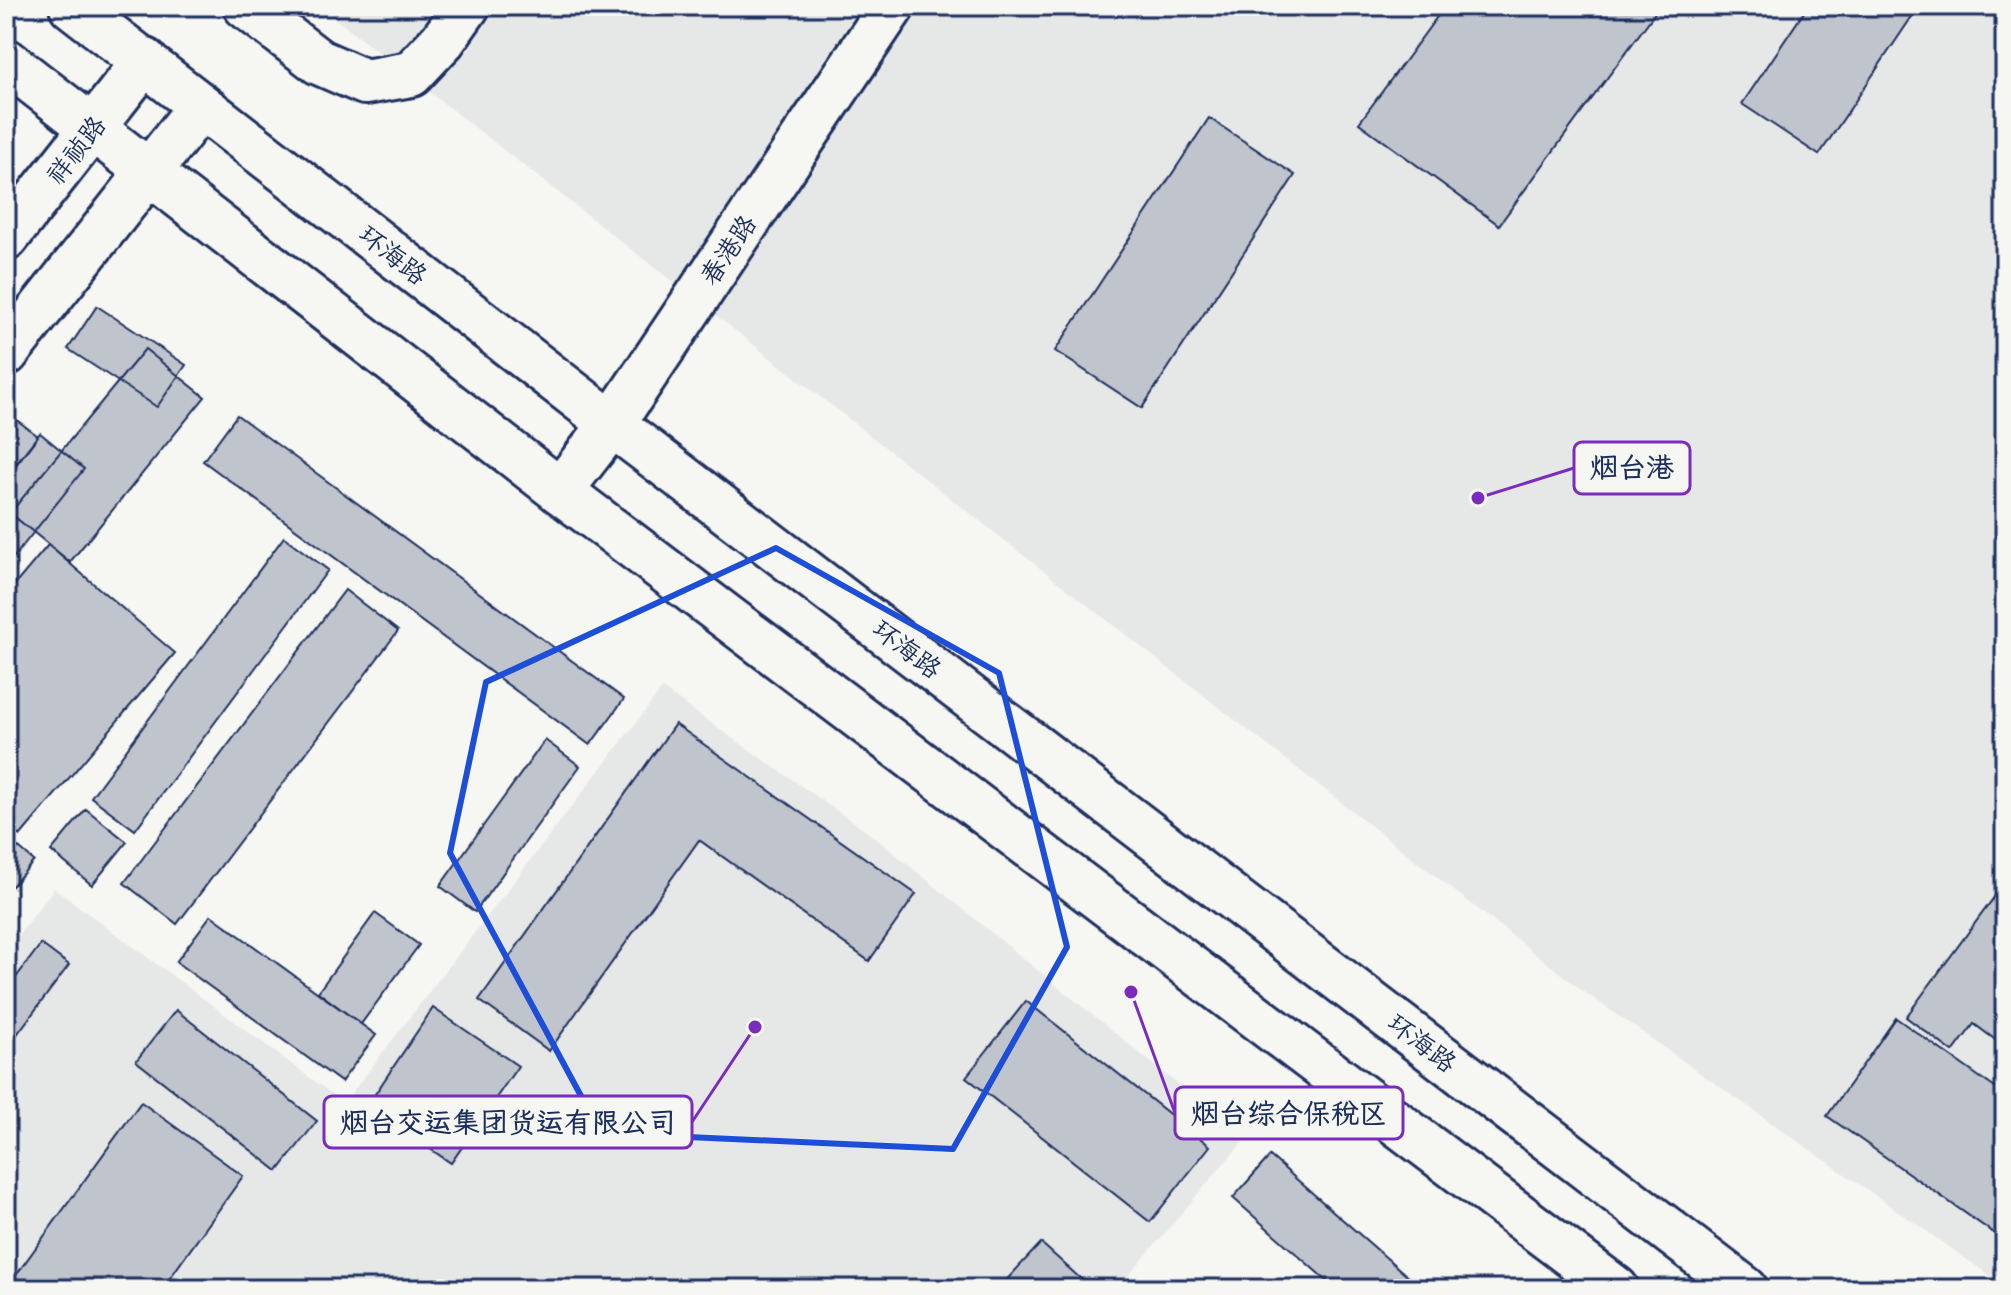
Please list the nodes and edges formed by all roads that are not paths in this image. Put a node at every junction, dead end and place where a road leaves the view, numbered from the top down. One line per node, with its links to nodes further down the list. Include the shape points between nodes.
1 (72, 6): 6 (main road, 环海路)
2 (246, 6): 3 (main road, via 319,62 365,82 411,74)
3 (467, 6)
4 (892, 6): 12 (main road, 春港路)
5 (6, 61): 8 (main road)
6 (145, 61): 7 (main road, 环海路); 8 (main road, 祥祯路)
7 (201, 106): 9 (main road); 12 (main road, 环海路)
8 (94, 128): 9 (main road); 10 (main road, 祥祯路)
9 (149, 172): 11 (main road); 13 (main road)
10 (6, 238)
11 (6, 353)
12 (612, 424): 13 (main road, 春港路); 15 (main road, 环海路)
13 (560, 491): 14 (main road)
14 (1616, 1289)
15 (1745, 1289)

